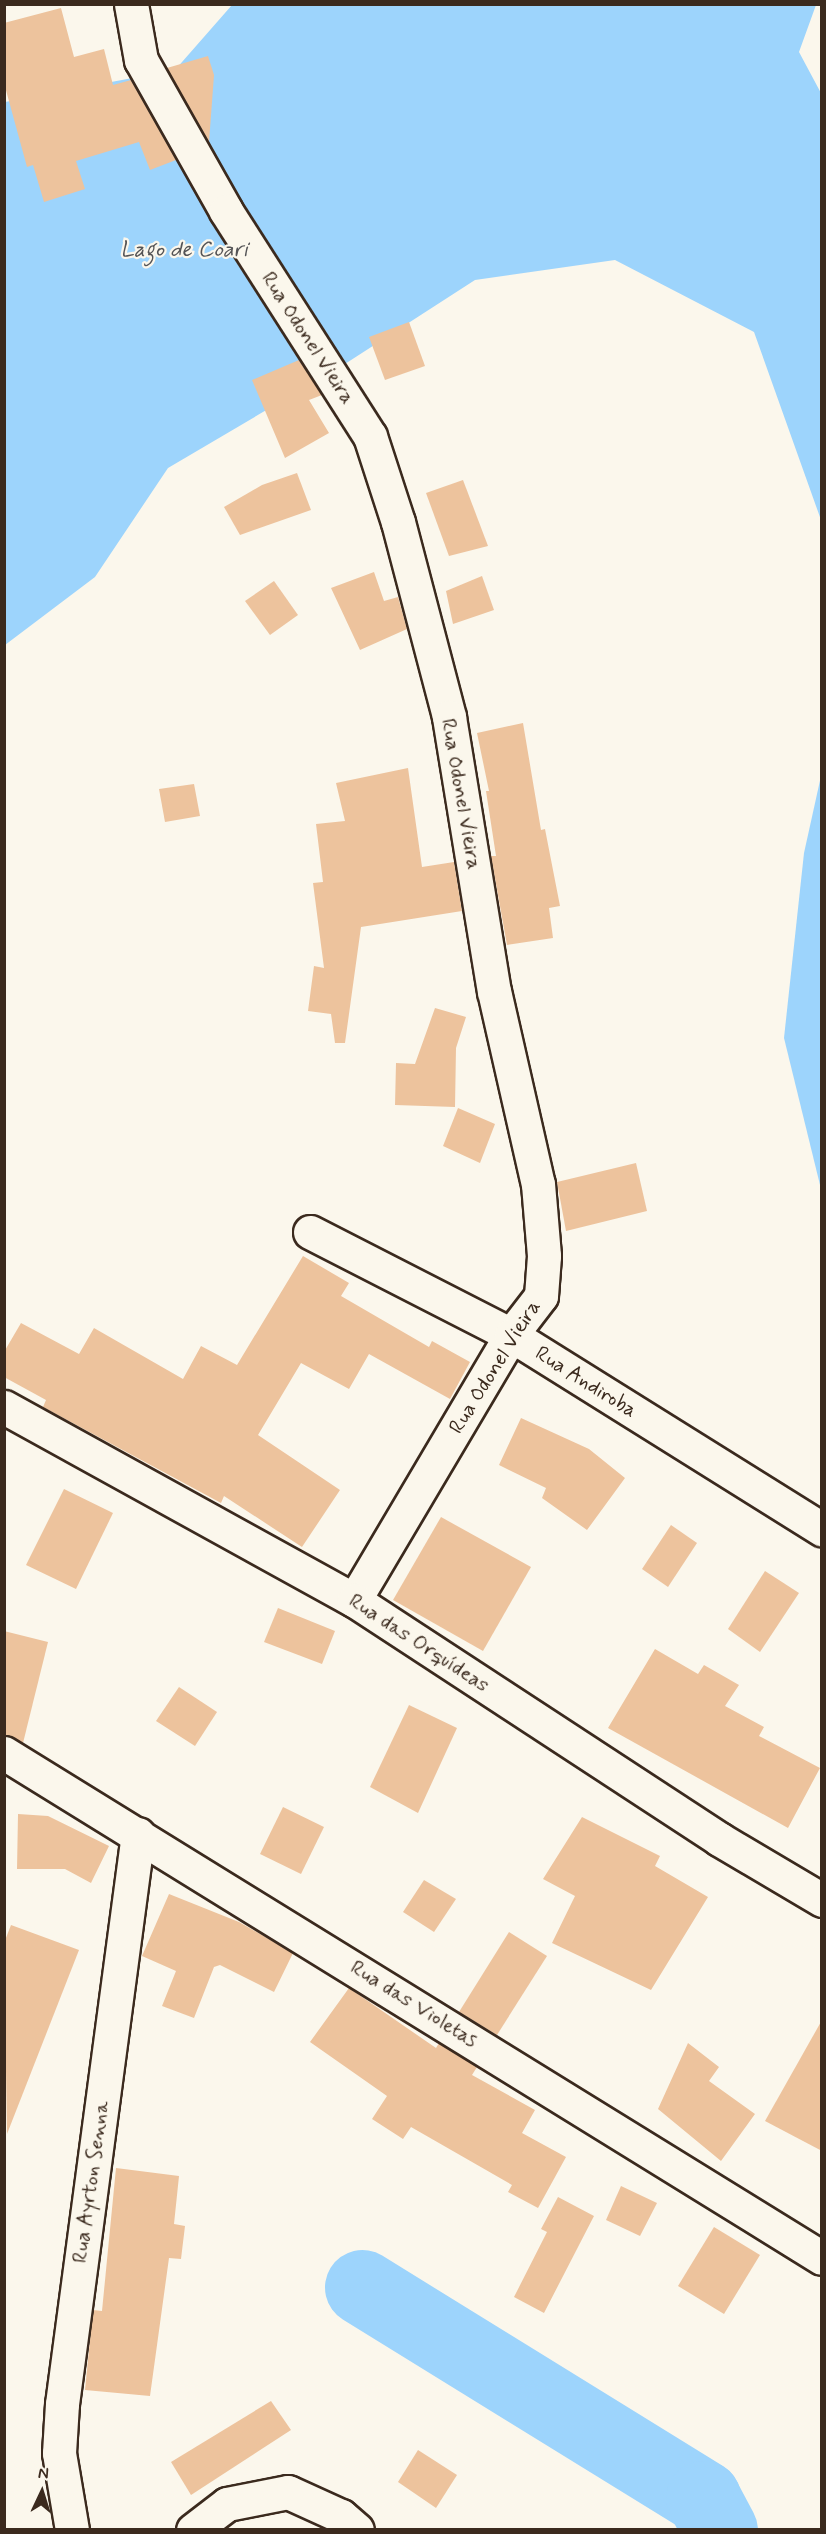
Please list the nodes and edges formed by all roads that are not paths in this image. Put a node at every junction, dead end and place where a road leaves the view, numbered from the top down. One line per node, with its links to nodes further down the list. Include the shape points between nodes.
1 (131, 4): 3 (street, Rua Odonel Vieira, via 141,60 226,211 370,436 398,522 449,717 494,992 538,1184 544,1256 541,1296)
2 (310, 1232): 3 (street, Rua Andiroba)
3 (512, 1335): 5 (street, Rua Andiroba); 6 (street, Rua Odonel Vieira)
4 (4, 1407): 6 (street, Rua das Orquídeas)
5 (822, 1529)
6 (354, 1600): 9 (street, Rua das Orquídeas, via 719,1839)
7 (4, 1753): 8 (street, Rua das Violetas)
8 (138, 1834): 10 (street, Rua das Violetas); 11 (street, Rua Ayrton Senna, via 62,2404 59,2453)
9 (822, 1900)
10 (822, 2258)
11 (72, 2529)
12 (192, 2529): 13 (street, via 227,2504 288,2492 341,2516)
13 (357, 2529)

